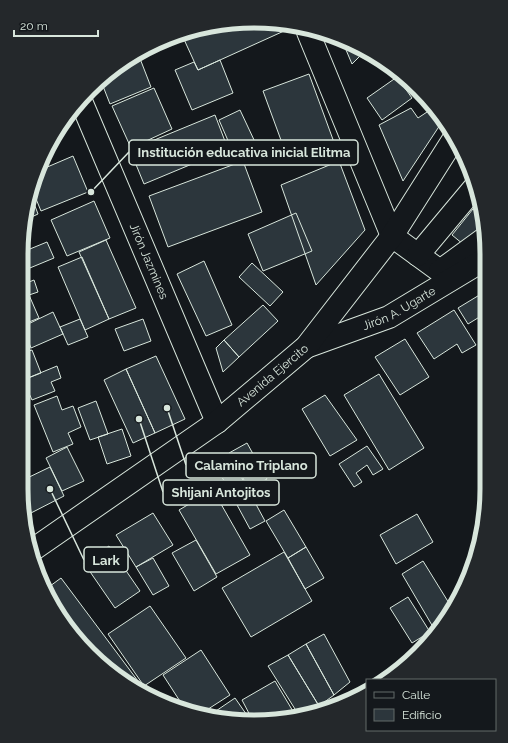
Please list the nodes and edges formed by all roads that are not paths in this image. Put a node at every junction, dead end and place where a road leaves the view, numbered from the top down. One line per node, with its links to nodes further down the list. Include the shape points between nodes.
1 (309, 35): 5 (main road)
2 (83, 106): 11 (main road, Jirón Jazmines)
3 (451, 143): 5 (main road, Avenida Ejercito)
4 (471, 192): 7 (main road)
5 (392, 236): 7 (main road); 10 (main road, Avenida Ejercito)
6 (480, 243): 9 (main road)
7 (418, 255): 9 (main road)
8 (480, 261): 9 (main road, Jirón A. Ugarte)
9 (446, 275): 10 (main road, Jirón A. Ugarte, via 389,317)
10 (306, 347): 11 (main road, Avenida Ejercito)
11 (217, 422): 12 (main road, Avenida Ejercito)
12 (36, 547)

